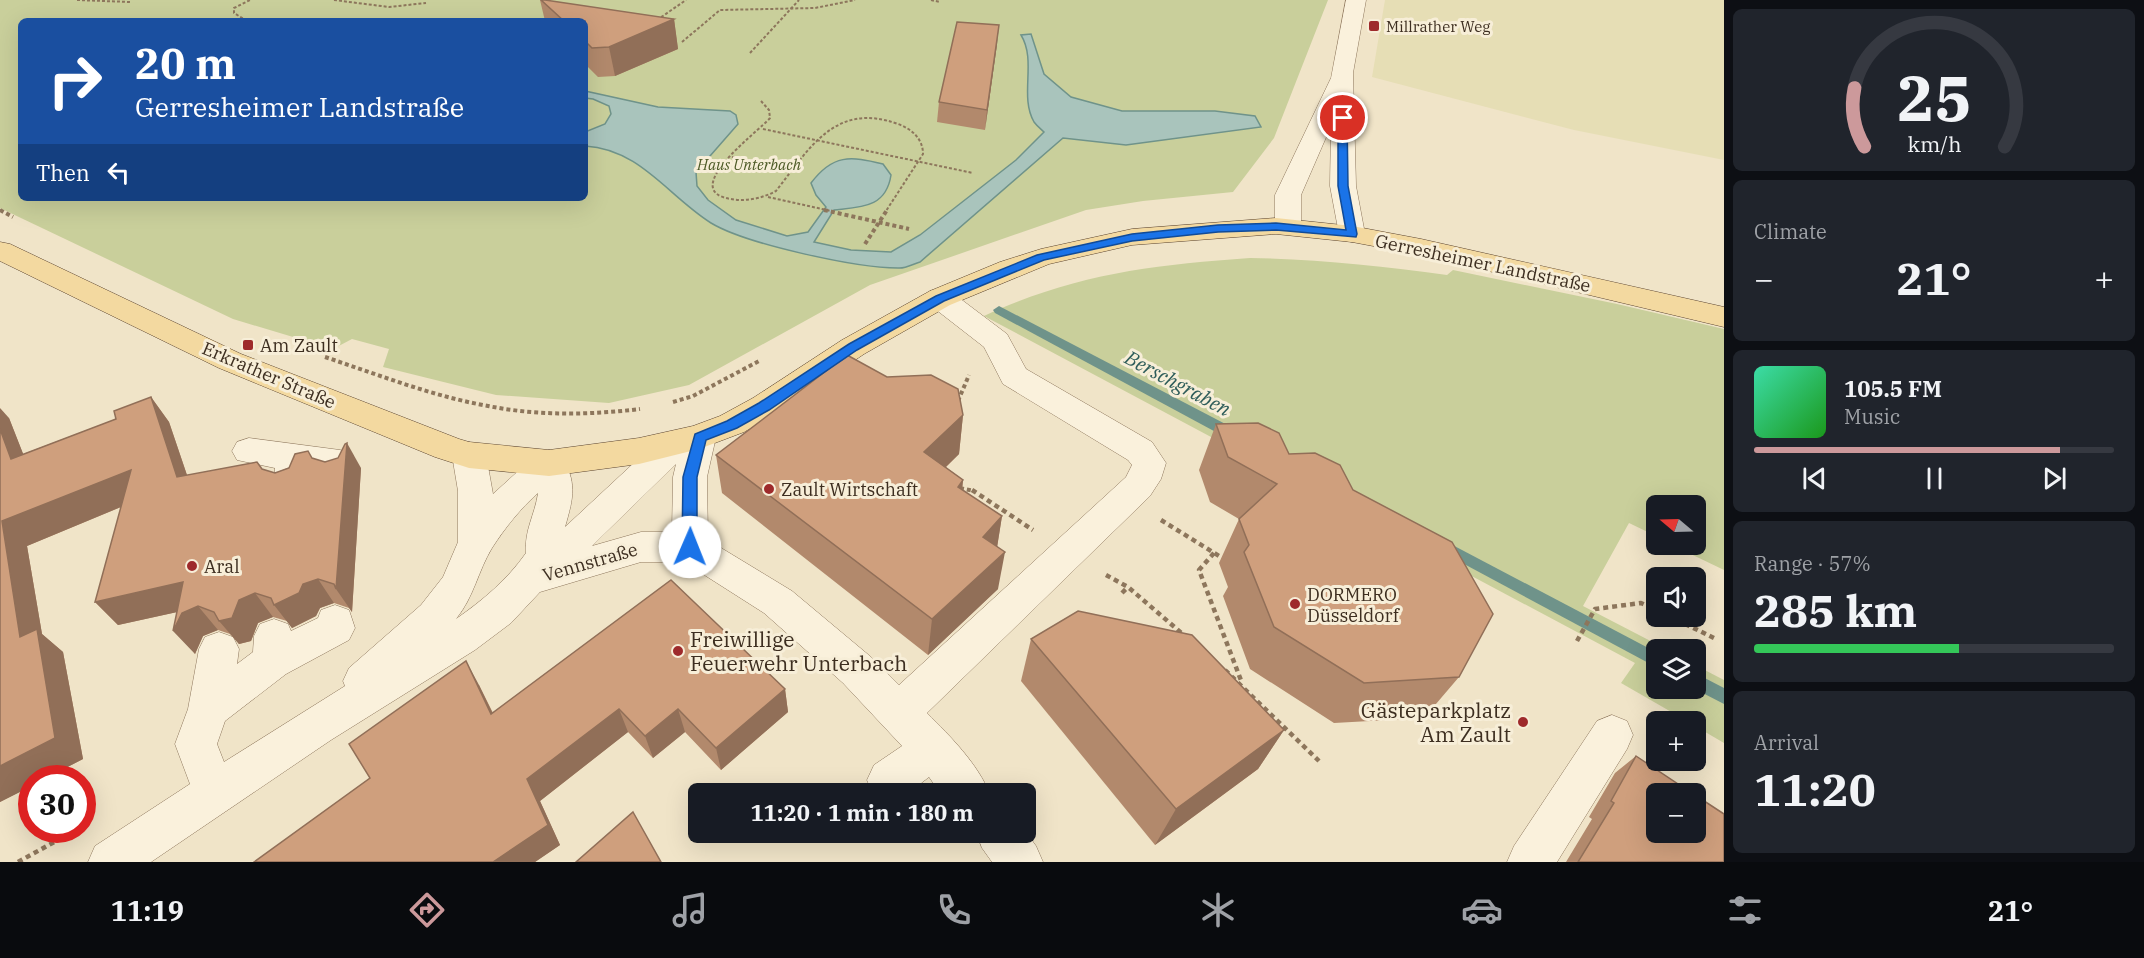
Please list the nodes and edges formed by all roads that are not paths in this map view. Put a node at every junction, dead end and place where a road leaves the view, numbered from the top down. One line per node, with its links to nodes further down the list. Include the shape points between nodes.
1 (1356, 0): 2 (street)
2 (1342, 73): 3 (street, via 1288,195); 4 (street, via 1343,186)
3 (1288, 226): 4 (main road, Gerresheimer Landstraße); 6 (main road, Gerresheimer Landstraße, via 1218,229 1096,243 1010,268)
4 (1352, 234): 7 (main road, Gerresheimer Landstraße)
5 (0, 250): 10 (main road, Erkrather Straße, via 230,361)
6 (940, 298): 8 (main road, Gerresheimer Landstraße, via 853,347 764,406 732,424); 19 (street, via 996,341 1014,376 1140,451 1149,464 1146,478 1136,489)
7 (1724, 317)
8 (688, 440): 11 (main road, Gerresheimer Landstraße); 14 (street); 15 (street, Gerresheimer Landstraße, via 579,536)
9 (249, 451): 12 (street, via 292,470 340,463)
10 (470, 455): 11 (main road, Erkrather Straße); 13 (street, Gerresheimer Landstraße)
11 (549, 463): 13 (street, Gerresheimer Landstraße, via 510,497); 15 (street, via 556,482 554,504)
12 (340, 472)
13 (476, 542): 20 (street, Gerresheimer Landstraße, via 458,585 435,617)
14 (690, 547): 15 (street, Vennstraße, via 641,547); 19 (street, via 778,602)
15 (536, 568): 20 (street, Gerresheimer Landstraße, via 497,611 461,638)
16 (335, 622): 18 (street, via 335,628 273,648)
17 (219, 649): 18 (street)
18 (209, 709): 25 (street, via 196,744)
19 (900, 712): 22 (street)
20 (316, 726): 25 (street, Gerresheimer Landstraße)
21 (1612, 735): 29 (street)
22 (934, 749): 23 (street); 24 (street)
23 (889, 780)
24 (960, 783)
25 (215, 793): 27 (street, Gerresheimer Landstraße)
26 (1006, 843): 28 (street)
27 (111, 862)
28 (1020, 862)
29 (1530, 862)

